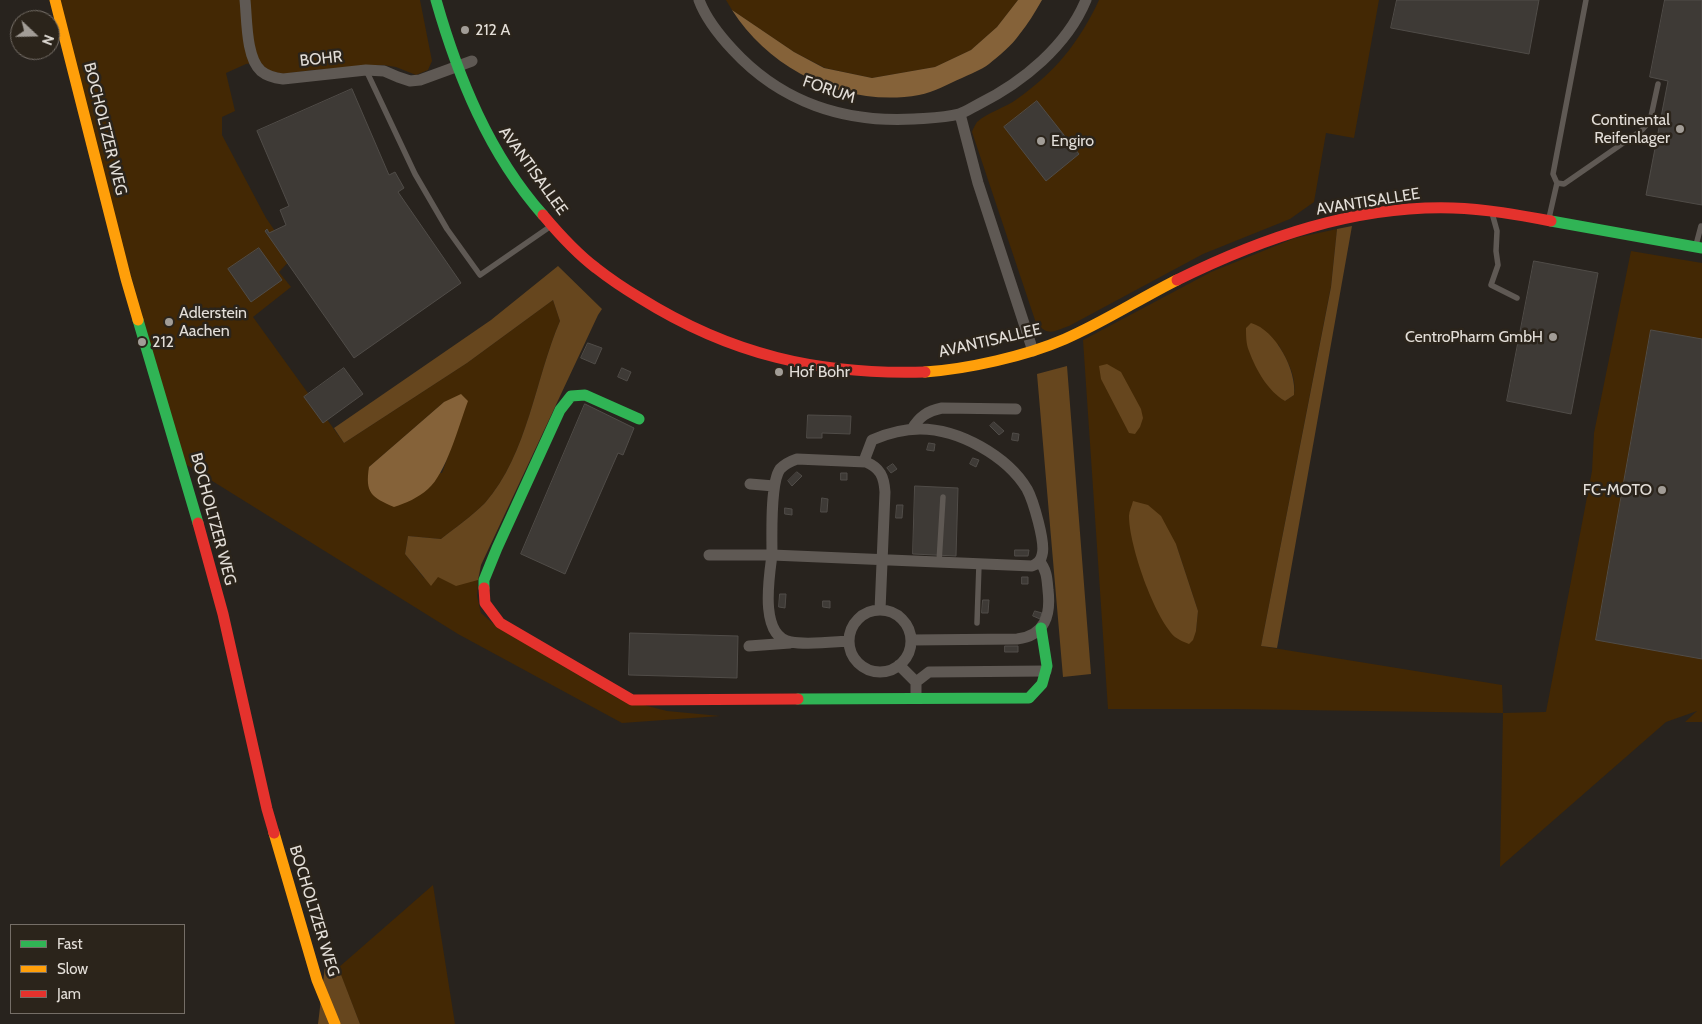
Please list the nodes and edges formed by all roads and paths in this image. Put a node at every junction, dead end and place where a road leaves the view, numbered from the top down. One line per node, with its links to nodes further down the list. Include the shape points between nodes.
1 (55, 0): 46 (street, BOCHOLTZER WEG, via 126,279 223,614 267,809 316,980)
2 (245, 0): 9 (street, BOHR, via 251,52 255,64 266,74 282,79)
3 (436, 0): 8 (street, AVANTISALLEE)
4 (699, 0): 11 (street, FORUM, via 702,10 748,66 778,88 811,105 856,117 888,121)
5 (1086, 0): 11 (street, FORUM, via 1066,35 1037,66 1001,93)
6 (1586, 0): 12 (lane, via 1553,174)
7 (472, 61): 8 (street, BOHR)
8 (456, 68): 9 (street, BOHR, via 420,80); 15 (street, AVANTISALLEE, via 486,134)
9 (366, 70): 15 (lane, via 414,174 480,275)
10 (1658, 84): 12 (lane, via 1650,121 1642,130 1564,184)
11 (960, 114): 19 (street, via 978,183)
12 (1557, 183): 14 (lane)
13 (1492, 211): 14 (street, AVANTISALLEE); 18 (lane, via 1497,231 1498,265 1491,285); 19 (street, AVANTISALLEE, via 1450,208 1396,211 1282,234 1240,250 1073,335)
14 (1548, 220): 17 (street, AVANTISALLEE)
15 (552, 226): 19 (street, AVANTISALLEE, via 594,266 658,310 685,325 782,360 847,370 927,372)
16 (1700, 226): 17 (lane)
17 (1699, 248)
18 (1517, 298)
19 (1033, 351)
20 (1016, 409): 22 (street, via 942,408 923,415)
21 (639, 419): 45 (street, via 585,395 571,396 560,410 484,580 485,603 500,623 632,700)
22 (912, 429): 23 (street, via 872,440); 30 (street, via 971,441 988,450 1010,469 1027,489 1039,524 1043,554)
23 (864, 461): 25 (street, via 797,459 780,469); 29 (street, via 881,471 885,481)
24 (750, 484): 25 (street)
25 (774, 486): 28 (street)
26 (942, 497): 31 (lane)
27 (709, 555): 28 (street)
28 (772, 555): 29 (street); 36 (street, via 769,615)
29 (882, 560): 31 (street); 33 (street)
30 (1039, 561): 32 (street, via 1032,566); 35 (street, via 1047,575 1050,606)
31 (939, 562): 32 (street)
32 (979, 564): 34 (lane)
33 (880, 610): 37 (street, via 892,612 902,619); 38 (street, via 868,612 858,619 851,629)
34 (977, 623)
35 (1040, 628): 37 (street, via 1017,639); 43 (street)
36 (772, 629): 39 (street, via 780,638); 40 (street, via 771,638)
37 (911, 640): 42 (street)
38 (849, 641): 39 (street); 42 (street, via 851,653 868,670 880,672)
39 (791, 642): 40 (street)
40 (765, 645): 41 (street)
41 (749, 646)
42 (899, 665): 44 (street)
43 (1046, 671): 44 (street, via 929,672); 45 (street, via 1042,684 1029,698)
44 (916, 682): 45 (street)
45 (916, 698)
46 (335, 1024)

